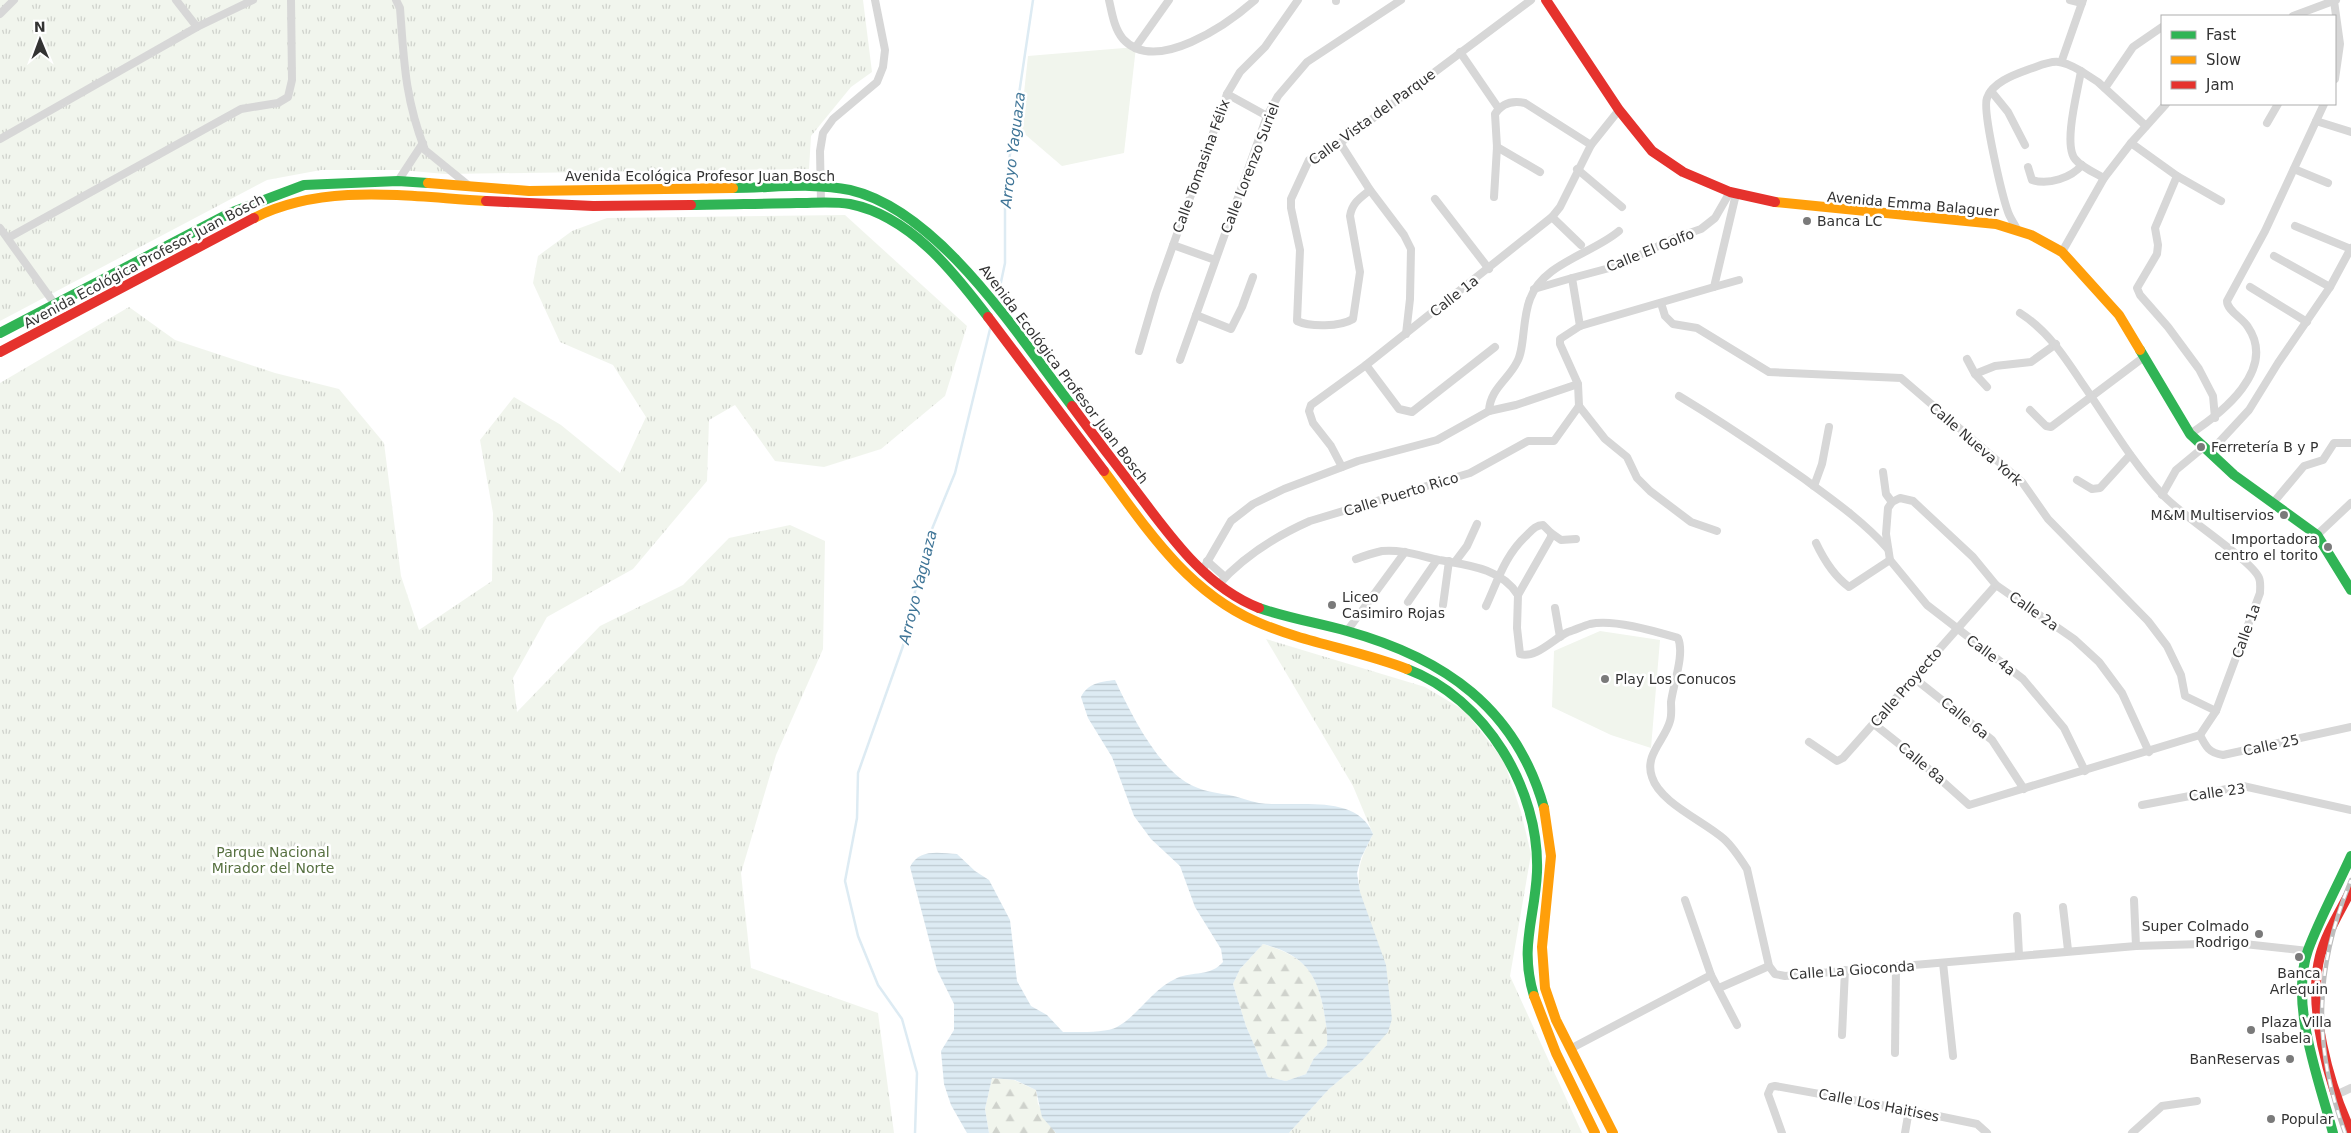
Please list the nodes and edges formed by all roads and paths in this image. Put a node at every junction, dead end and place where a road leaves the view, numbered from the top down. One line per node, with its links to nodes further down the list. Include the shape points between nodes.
1 (14, 0): 18 (street)
2 (176, 0): 20 (street)
3 (252, 0): 20 (street)
4 (291, 0): 70 (street, via 292,80 288,97 240,109)
5 (396, 0): 41 (street, via 400,8 406,85)
6 (875, 0): 57 (street, via 885,50 883,67 876,82 824,132 820,151)
7 (1108, 0): 22 (street, via 1115,25)
8 (1168, 0): 22 (street)
9 (1254, 0): 22 (street, via 1237,14 1177,48 1150,53)
10 (1298, 0): 29 (street, Calle Tomasina Félix, via 1265,47 1240,72)
11 (1401, 0): 35 (street, Calle Lorenzo Suriel, via 1308,62 1278,96)
12 (1531, 0): 23 (street, Calle Vista del Parque)
13 (1546, 0): 34 (street, Avenida Emma Balaguer)
14 (2070, 0): 16 (street)
15 (2335, 0): 17 (street); 26 (street, via 2340,44)
16 (2083, 2): 24 (street)
17 (2320, 3): 19 (street)
18 (0, 14)
19 (2295, 15)
20 (197, 26): 40 (street)
21 (2161, 28): 27 (street, via 2133,47)
22 (1135, 48)
23 (1460, 52): 33 (street); 43 (street, Calle Vista del Parque)
24 (2062, 60): 25 (street); 28 (street, via 2017,73)
25 (2081, 71): 27 (street); 47 (street, via 2070,145 2074,158)
26 (2336, 72)
27 (2105, 88): 38 (street)
28 (1991, 91): 45 (street, via 2008,112); 68 (street, via 1986,102 1988,123 2008,212)
29 (1228, 94): 35 (street); 71 (street, Calle Tomasina Félix)
30 (2165, 105): 38 (street)
31 (2277, 105): 37 (street)
32 (2324, 105): 36 (street)
33 (1499, 109): 44 (street, via 1506,103 1525,103); 46 (street, via 1495,114)
34 (1619, 110): 44 (street, Calle 1a); 59 (street, Avenida Emma Balaguer, via 1652,151 1667,163)
35 (1267, 116): 76 (street, Calle Lorenzo Suriel)
36 (2316, 121): 39 (street); 50 (street)
37 (2267, 123)
38 (2146, 126): 42 (street)
39 (2351, 132)
40 (0, 139)
41 (422, 142): 54 (street); 56 (street, via 425,150)
42 (2130, 142): 52 (street); 53 (street)
43 (1340, 143): 58 (street); 58 (street, Calle Vista del Parque, via 1310,160 1291,199 1300,250 1296,321 1303,324 1346,323 1353,319 1360,272 1351,208)
44 (1591, 145): 49 (street, Calle 1a)
45 (2025, 145)
46 (1497, 147): 51 (street); 60 (street)
47 (2082, 165): 48 (street, via 2063,178 2039,181 2032,180); 53 (street)
48 (2028, 167)
49 (1577, 169): 64 (street); 65 (street, Calle 1a)
50 (2294, 169): 55 (street); 113 (street, via 2265,232 2228,296 2229,308 2249,327 2256,358 2241,390)
51 (1540, 172)
52 (2177, 176): 62 (street); 113 (street, via 2155,228 2158,250 2137,288 2199,369 2213,396)
53 (2104, 178): 74 (street)
54 (398, 181): 56 (street, Avenida Ecológica Profesor Juan Bosch); 85 (street, Avenida Ecológica Profesor Juan Bosch, via 322,182 291,188 230,213)
55 (2328, 183)
56 (468, 185): 57 (street, Avenida Ecológica Profesor Juan Bosch, via 529,191)
57 (821, 187): 63 (street); 104 (street, Avenida Ecológica Profesor Juan Bosch, via 849,190 876,198 914,222 972,275)
58 (1370, 190): 93 (street, via 1411,249)
59 (1734, 193): 68 (street, Avenida Emma Balaguer, via 1796,206 1996,224); 79 (street, Calle El Golfo, via 1715,218 1701,229 1617,266); 81 (street)
60 (1494, 197)
61 (1435, 199): 77 (street)
62 (2221, 201)
63 (821, 202): 98 (street, Avenida Ecológica Profesor Juan Bosch, via 593,206 401,196 314,198 270,209); 107 (street, Avenida Ecológica Profesor Juan Bosch, via 850,204 871,210 919,239 967,289)
64 (1622, 207)
65 (1552, 217): 72 (street); 77 (street, Calle 1a)
66 (2295, 226): 73 (street)
67 (0, 228): 70 (street)
68 (2017, 229): 74 (street, Avenida Emma Balaguer)
69 (1619, 231): 84 (street, via 1606,242 1560,266)
70 (8, 238): 85 (street)
71 (1172, 245): 76 (street); 97 (street, Calle Tomasina Félix)
72 (1581, 245)
73 (2351, 248): 83 (street)
74 (2062, 252): 99 (street, Avenida Emma Balaguer, via 2119,315)
75 (2274, 256): 83 (street)
76 (1214, 260): 88 (street, Calle Lorenzo Suriel)
77 (1489, 269): 93 (street, Calle 1a)
78 (1253, 277): 91 (street)
79 (1572, 278): 84 (street, Calle El Golfo); 90 (street)
80 (1739, 280): 81 (street)
81 (1714, 287): 86 (street)
82 (2250, 287): 89 (street)
83 (2330, 287): 89 (street)
84 (1534, 289): 112 (street, via 1523,318 1518,361 1490,398)
85 (54, 303): 92 (street, Avenida Ecológica Profesor Juan Bosch)
86 (1661, 303): 90 (street); 153 (street, Calle Nueva York, via 1665,316 1673,324 1697,328 1769,372 1901,378 2022,482 2048,519 2148,621 2167,646 2181,675 2185,696)
87 (2020, 313): 95 (street, Calle 1a, via 2038,324)
88 (1196, 315): 91 (street); 101 (street, Calle Lorenzo Suriel)
89 (2307, 322): 117 (street, via 2249,410)
90 (1580, 326): 105 (street, via 1560,339)
91 (1231, 329): 94 (street)
92 (0, 333)
93 (1406, 334): 102 (street, Calle 1a)
94 (1228, 338)
95 (2056, 344): 103 (street, via 2031,362 1995,366); 109 (street, Calle 1a)
96 (1495, 347): 102 (street, via 1412,412 1399,409)
97 (1139, 351)
98 (0, 352)
99 (2144, 357): 109 (street); 115 (street, Avenida Emma Balaguer)
100 (1967, 359): 103 (street)
101 (1180, 360)
102 (1366, 364): 119 (street, Calle 1a, via 1315,402 1308,411)
103 (1975, 374): 106 (street)
104 (1056, 384): 107 (street); 139 (street, Avenida Ecológica Profesor Juan Bosch, via 1163,527)
105 (1578, 384): 110 (street); 112 (street)
106 (1987, 387)
107 (1044, 392): 189 (street, Avenida Ecológica Profesor Juan Bosch, via 1167,555 1226,608 1279,631 1422,675 1458,698 1485,724 1508,762 1534,832 1537,872 1528,921 1528,967 1533,992 1549,1040)
108 (1679, 396): 122 (street, via 1740,432)
109 (2092, 396): 111 (street, via 2051,427); 118 (street, Calle 1a)
110 (1579, 406): 128 (street, via 1605,439 1627,457 1638,478 1650,491 1691,522); 141 (street, Calle Puerto Rico, via 1554,441 1528,441 1470,473 1310,521 1245,558)
111 (2030, 410)
112 (1489, 411): 119 (street, via 1438,440)
113 (2215, 418): 115 (street)
114 (1828, 427): 122 (street, via 1822,464)
115 (2190, 434): 117 (street, Avenida Emma Balaguer)
116 (2350, 442): 125 (street, via 2334,443 2323,460 2304,466)
117 (2207, 449): 123 (street, via 2176,470); 125 (street, Avenida Emma Balaguer, via 2234,475)
118 (2130, 455): 121 (street, via 2100,488 2092,489); 123 (street, Calle 1a)
119 (1342, 467): 139 (street, via 1284,488 1244,509 1225,528)
120 (1883, 472): 124 (street, via 1884,488)
121 (2077, 480)
122 (1814, 486): 133 (street, via 1860,521)
123 (2162, 494): 153 (street, Calle 1a, via 2211,537 2252,567 2259,579 2260,593)
124 (1892, 502): 133 (street, Calle 4a, via 1886,513); 142 (street, Calle 2a, via 1900,498 1913,501 1972,557)
125 (2273, 503): 130 (street, Avenida Emma Balaguer)
126 (2351, 503): 130 (street)
127 (1477, 524): 138 (street, via 1467,546)
128 (1717, 531)
129 (1552, 533): 131 (street, via 1561,540); 140 (street, via 1543,526 1537,526 1516,546); 144 (street)
130 (2317, 536): 143 (street, Avenida Emma Balaguer)
131 (1576, 539)
132 (1816, 543): 137 (street, via 1824,559 1849,587)
133 (1888, 549): 137 (street, Calle 4a)
134 (1405, 552): 135 (street, via 1383,551); 136 (street); 150 (street)
135 (1356, 559)
136 (1437, 560): 138 (street); 145 (street)
137 (1890, 560): 149 (street, Calle 4a, via 1927,605)
138 (1452, 561): 140 (street); 146 (street)
139 (1204, 566): 141 (street, Avenida Ecológica Profesor Juan Bosch)
140 (1497, 576): 144 (street, via 1508,582); 147 (street)
141 (1221, 581): 150 (street, Avenida Ecológica Profesor Juan Bosch, via 1238,598 1287,618)
142 (1996, 585): 149 (street, Calle Proyecto); 158 (street, Calle 2a, via 2074,639 2098,662 2122,694)
143 (2351, 590)
144 (1518, 595): 151 (street, Calle La Gioconda, via 1520,654 1541,649)
145 (1408, 602)
146 (1443, 605)
147 (1486, 606)
148 (1555, 608): 151 (street)
149 (1957, 629): 152 (street, Calle Proyecto); 159 (street, Calle 4a, via 2023,680 2064,728)
150 (1347, 631): 181 (street, Avenida Ecológica Profesor Juan Bosch, via 1399,649 1445,672 1495,714 1523,756 1538,796 1549,842 1550,878 1542,942 1546,989 1552,1011)
151 (1560, 637): 174 (street, Calle La Gioconda, via 1590,624 1611,623 1678,638 1680,651 1670,722 1650,762 1652,779 1687,813 1725,839 1747,869)
152 (1914, 678): 154 (street, Calle Proyecto); 160 (street, Calle 6a, via 1992,740)
153 (2216, 711): 156 (street, Calle 1a)
154 (1874, 724): 157 (street, Calle Proyecto, via 1840,761); 160 (street, Calle 8a, via 1914,754 1969,805)
155 (2351, 727): 156 (street, Calle 25, via 2223,755 2214,754 2206,748)
156 (2200, 736): 158 (street)
157 (1809, 742)
158 (2148, 752): 159 (street)
159 (2085, 771): 160 (street)
160 (2024, 789)
161 (2142, 805): 162 (street, Calle 23, via 2243,786)
162 (2351, 810)
163 (2351, 856): 171 (street)
164 (2351, 890): 185 (street, via 2320,955 2315,994 2318,1025)
165 (1685, 900): 177 (street)
166 (2134, 900): 169 (street)
167 (2063, 907): 170 (street)
168 (2017, 916): 172 (street)
169 (2136, 946): 170 (street, Calle La Gioconda); 171 (street, Calle La Gioconda, via 2235,943)
170 (2068, 950): 172 (street, Calle La Gioconda)
171 (2308, 951): 195 (street, via 2303,973 2305,1026)
172 (2018, 955): 173 (street, Calle La Gioconda)
173 (1943, 963): 175 (street, Calle La Gioconda); 183 (street)
174 (1769, 966): 176 (street, Calle La Gioconda, via 1775,974 1785,976); 178 (street)
175 (1896, 967): 176 (street, Calle La Gioconda); 182 (street)
176 (1845, 970): 180 (street)
177 (1712, 975): 178 (street); 181 (street)
178 (1719, 988): 179 (street)
179 (1737, 1025)
180 (1842, 1034)
181 (1570, 1049): 190 (street, Avenida Ecológica Profesor Juan Bosch)
182 (1895, 1053)
183 (1953, 1056)
184 (2351, 1088): 185 (street)
185 (2338, 1094): 188 (street)
186 (2197, 1101): 194 (street, via 2162,1106)
187 (1908, 1110): 191 (street, Calle Los Haitises, via 1775,1086 1768,1090 1768,1096); 192 (street); 193 (street, Calle Los Haitises, via 1977,1124)
188 (2351, 1132)
189 (1595, 1133)
190 (1613, 1133)
191 (1782, 1133)
192 (1905, 1133)
193 (1988, 1133)
194 (2132, 1133)
195 (2333, 1133)

